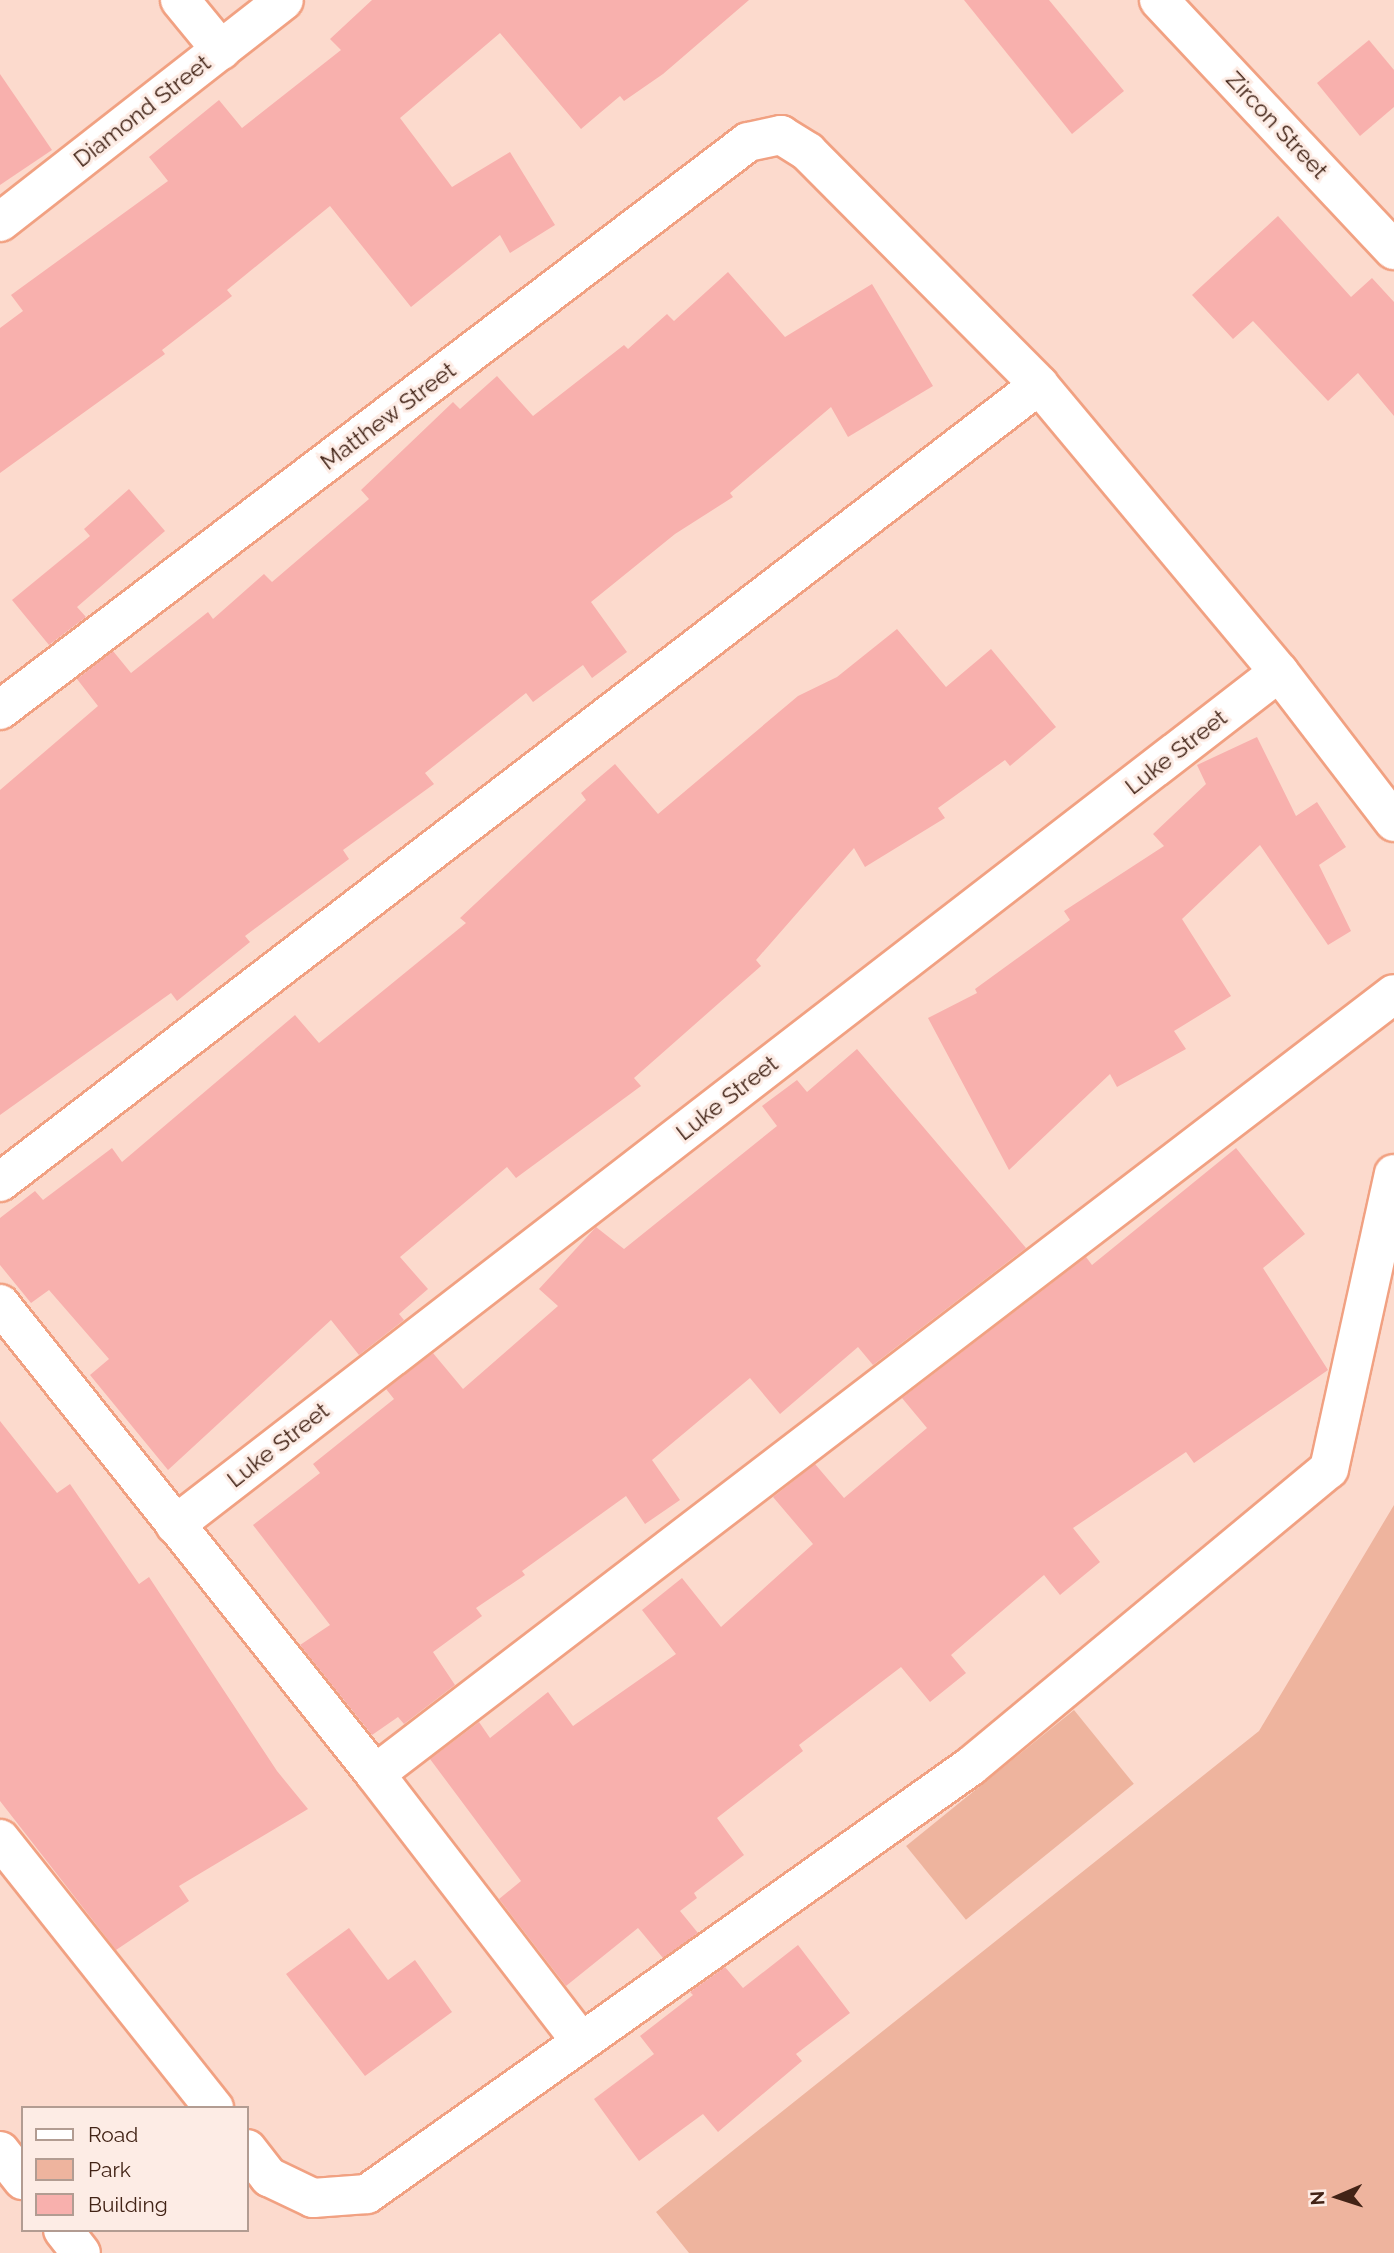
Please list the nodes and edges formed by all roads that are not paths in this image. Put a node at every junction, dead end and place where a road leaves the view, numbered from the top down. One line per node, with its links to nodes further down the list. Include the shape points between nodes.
1 (180, 0): 4 (street)
2 (284, 0): 4 (street, Diamond Street)
3 (1159, 0): 6 (street, Zircon Street)
4 (221, 50): 5 (street, Diamond Street)
5 (0, 222)
6 (1394, 250)
7 (1040, 385): 8 (street); 9 (street, Matthew Street, via 808,152 781,135 748,142); 13 (street)
8 (1279, 672): 10 (street); 15 (street, Luke Street)
9 (0, 710)
10 (1394, 822)
11 (1394, 993): 16 (street)
12 (1394, 1174): 18 (street, via 1329,1469 971,1766)
13 (0, 1182)
14 (0, 1304): 15 (street)
15 (175, 1525): 16 (street)
16 (375, 1774): 18 (street)
17 (0, 1839): 19 (street)
18 (580, 2040): 20 (street, via 367,2194 313,2198 269,2177)
19 (212, 2106)
20 (248, 2150)
21 (0, 2151): 22 (street)
22 (21, 2177)
23 (65, 2232): 24 (street)
24 (81, 2253)

